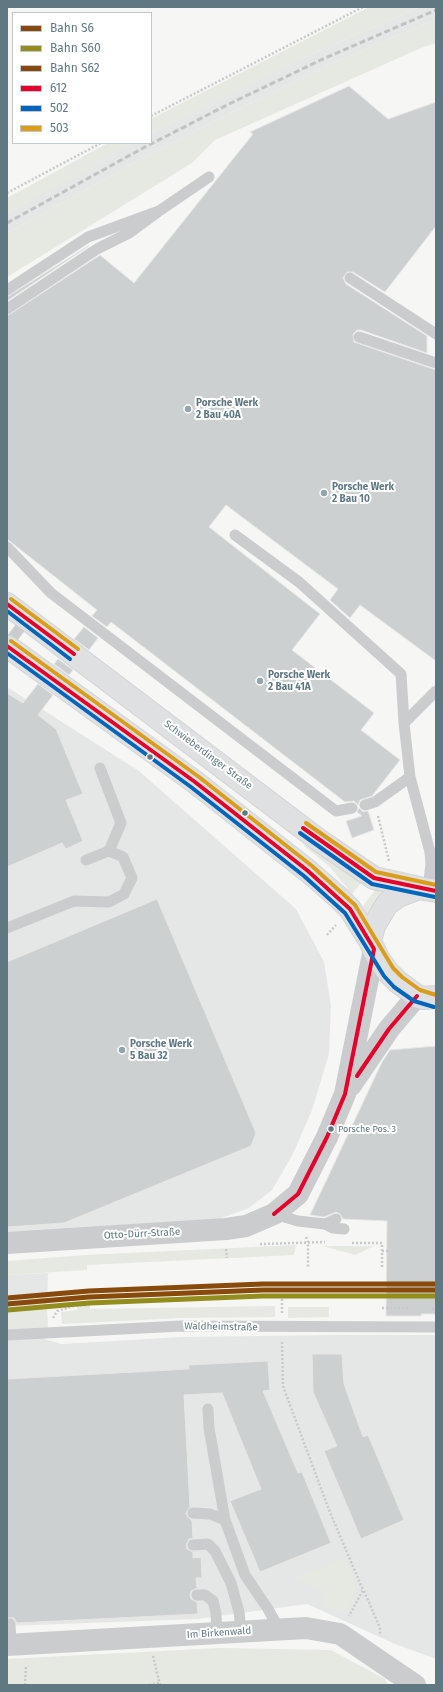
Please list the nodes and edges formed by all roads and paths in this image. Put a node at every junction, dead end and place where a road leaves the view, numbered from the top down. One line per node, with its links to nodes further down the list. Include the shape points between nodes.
1 (363, 7): 2 (path)
2 (152, 115)
3 (99, 144): 5 (path)
4 (209, 176): 6 (lane)
5 (7, 194)
6 (160, 211): 8 (lane, via 88,237); 9 (lane, via 129,233 97,249)
7 (350, 278): 10 (lane)
8 (7, 290)
9 (7, 310)
10 (436, 334)
11 (359, 337): 12 (lane)
12 (436, 363)
13 (235, 535): 19 (lane, via 299,582 401,674)
14 (7, 547): 23 (lane, via 51,593 336,811)
15 (7, 604): 16 (main road, Schwieberdinger Straße)
16 (27, 619): 17 (lane); 28 (main road, Schwieberdinger Straße, via 320,841 374,878)
17 (7, 645): 30 (main road, via 195,782 308,872 350,909)
18 (436, 691): 19 (lane)
19 (404, 723): 21 (lane)
20 (100, 768): 25 (lane, via 121,823)
21 (410, 777): 22 (lane, via 375,802); 28 (lane, via 430,852)
22 (365, 805)
23 (352, 808)
24 (380, 821): 27 (path)
25 (109, 851): 26 (lane); 29 (lane, via 123,858 132,878 124,894 109,902 74,901)
26 (86, 860)
27 (389, 861)
28 (428, 890): 30 (main road, via 398,896 387,904 374,926)
29 (7, 928)
30 (372, 945): 31 (main road, via 378,958 398,982); 32 (street)
31 (428, 998): 32 (street, via 389,1029)
32 (345, 1094): 33 (street, Otto-Dürr-Straße, via 327,1137 298,1194)
33 (274, 1214): 35 (lane, via 298,1221); 38 (street, Otto-Dürr-Straße, via 246,1226 226,1229)
34 (336, 1219): 35 (lane)
35 (325, 1224): 36 (lane)
36 (344, 1229)
37 (308, 1242): 42 (path)
38 (7, 1243)
39 (382, 1243): 40 (path)
40 (382, 1251): 41 (path); 43 (path)
41 (388, 1251)
42 (308, 1268)
43 (382, 1268)
44 (282, 1295): 46 (path)
45 (90, 1305): 52 (path, via 57,1311 53,1317)
46 (282, 1306)
47 (382, 1308): 48 (path)
48 (408, 1308)
49 (432, 1309): 50 (path)
50 (436, 1309)
51 (436, 1328): 52 (lane, Waldheimstraße, via 181,1326)
52 (51, 1332): 53 (lane, Waldheimstraße)
53 (7, 1335)
54 (282, 1337): 59 (path, via 284,1386 329,1510)
55 (208, 1410): 57 (lane)
56 (193, 1513): 57 (lane, via 210,1514)
57 (225, 1520): 62 (lane, via 245,1575)
58 (193, 1545): 63 (lane, via 208,1544 215,1552 231,1583)
59 (363, 1590): 65 (path); 68 (path, via 380,1628)
60 (197, 1595): 64 (lane, via 205,1595 213,1601)
61 (10, 1624): 66 (lane)
62 (279, 1629): 63 (street, Im Birkenwald); 65 (street, Im Birkenwald, via 306,1628)
63 (241, 1631): 64 (street, Im Birkenwald)
64 (217, 1633): 66 (street, Im Birkenwald)
65 (340, 1634): 68 (street, Im Birkenwald)
66 (9, 1645)
67 (152, 1653): 69 (path)
68 (378, 1661): 71 (street, Im Birkenwald)
69 (159, 1684): 70 (path)
70 (149, 1685)
71 (415, 1685)

